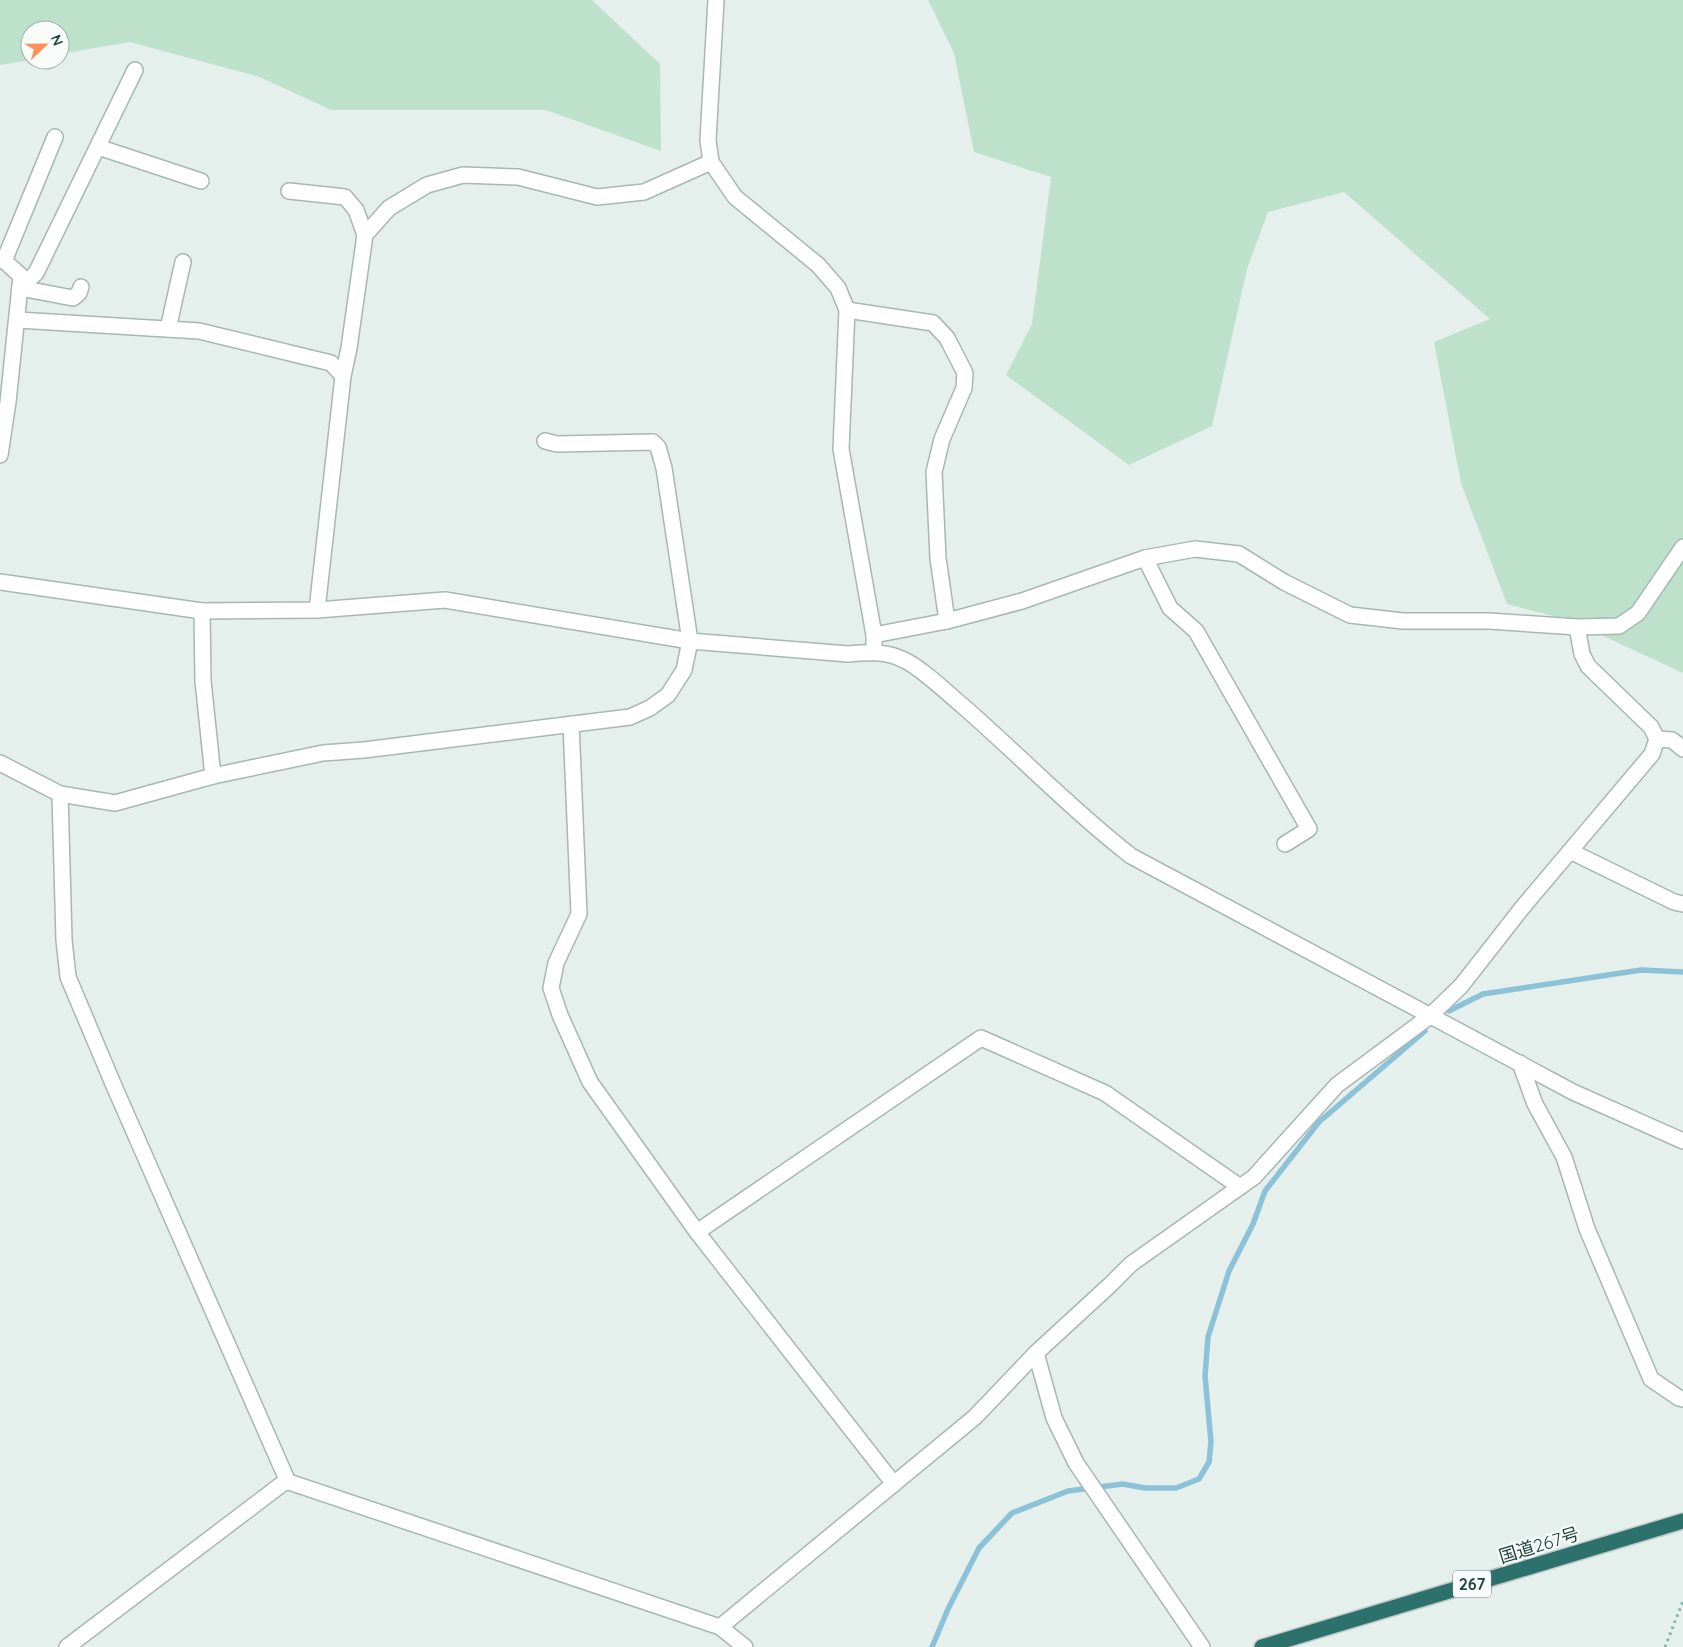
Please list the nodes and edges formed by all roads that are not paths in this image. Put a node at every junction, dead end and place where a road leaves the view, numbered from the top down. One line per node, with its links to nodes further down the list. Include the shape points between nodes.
1 (716, 0): 5 (street, via 708,140)
2 (135, 70): 4 (street)
3 (55, 137): 9 (street)
4 (98, 147): 6 (street); 12 (street, via 36,273)
5 (711, 162): 8 (street, via 644,192 597,197 518,177 463,175 427,185 389,208); 13 (street, via 735,197 818,265 838,288)
6 (201, 182)
7 (289, 191): 8 (street, via 345,198 356,210)
8 (365, 235): 16 (street)
9 (2, 259): 12 (street, via 21,276)
10 (183, 262): 15 (street)
11 (81, 287): 12 (street, via 73,298)
12 (20, 288): 14 (street)
13 (847, 310): 25 (street, via 933,323 946,338 965,373 964,388 942,439 934,472 938,558); 27 (street, via 841,449)
14 (18, 320): 15 (street); 17 (street)
15 (168, 329): 16 (street, via 199,331 331,363)
16 (343, 376): 23 (street)
17 (4, 402): 19 (street)
18 (545, 441): 28 (street, via 557,444 653,442 658,447 664,468)
19 (0, 455)
20 (1683, 547): 26 (street, via 1638,613 1619,626)
21 (1145, 558): 25 (street, via 1022,601); 26 (street, via 1195,549 1239,554 1284,582 1350,615 1403,621 1488,621); 36 (street, via 1170,608 1196,631 1309,829)
22 (0, 582): 24 (street)
23 (317, 610): 24 (street); 28 (street, via 445,600)
24 (202, 611): 34 (street, via 203,681)
25 (947, 621): 27 (street)
26 (1577, 627): 31 (street, via 1582,654 1588,666 1651,727)
27 (874, 635): 29 (street)
28 (690, 641): 29 (street, via 848,654); 30 (street, via 684,670 668,695 650,708 630,717)
29 (873, 651): 39 (street, via 904,660 931,679 1094,828 1131,856)
30 (571, 724): 34 (street, via 322,753); 43 (street, via 579,914 556,963 552,988 560,1015 590,1082)
31 (1657, 739): 32 (street, via 1672,740); 37 (street, via 1652,754)
32 (1683, 749)
33 (0, 763): 35 (street)
34 (214, 776): 35 (street, via 115,804)
35 (60, 794): 46 (street, via 68,977)
36 (1285, 844)
37 (1570, 851): 38 (street); 39 (street, via 1461,986)
38 (1683, 904)
39 (1430, 1016): 40 (street); 42 (street, via 1337,1085 1254,1177)
40 (1520, 1063): 41 (street, via 1573,1092); 45 (street, via 1535,1104 1564,1157 1588,1229 1651,1379)
41 (1683, 1141)
42 (1240, 1187): 43 (street, via 1105,1093 981,1038); 44 (street, via 1130,1264)
43 (697, 1232): 47 (street)
44 (1036, 1353): 47 (street, via 975,1417); 52 (street, via 1054,1418 1076,1463)
45 (1683, 1398)
46 (288, 1482): 49 (street); 50 (street)
47 (894, 1484): 49 (street)
48 (1683, 1521): 53 (highway, 国道267号 / 267)
49 (720, 1627): 51 (street)
50 (67, 1647)
51 (745, 1647)
52 (1202, 1647)
53 (1262, 1647)

